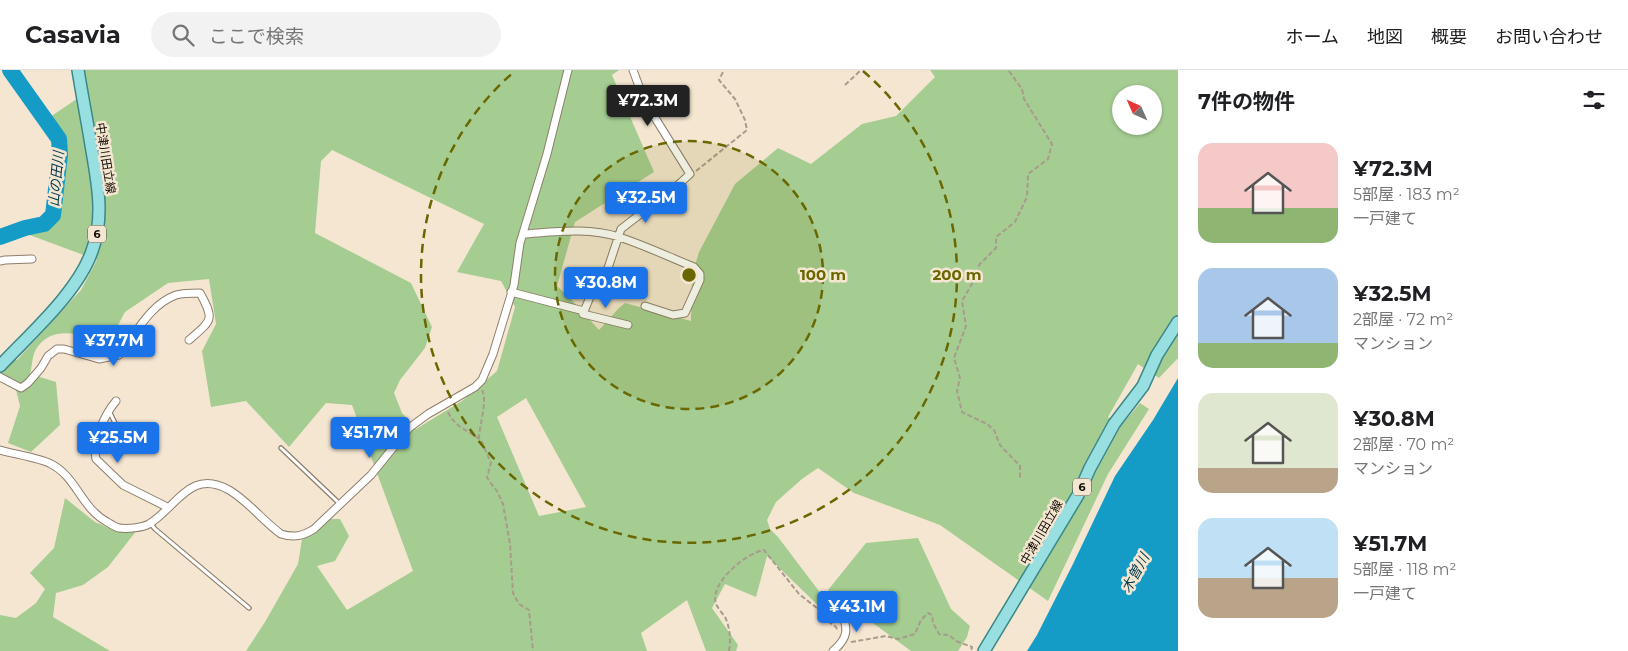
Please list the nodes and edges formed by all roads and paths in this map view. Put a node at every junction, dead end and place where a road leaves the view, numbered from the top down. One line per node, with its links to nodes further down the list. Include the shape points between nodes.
1 (78, 70): 21 (main road, 中津川田立線 / 6, via 100,196 99,226 92,252 79,276)
2 (568, 70): 9 (street)
3 (633, 70): 8 (street, via 644,100)
4 (724, 70): 8 (path, via 719,80 735,99 746,120 747,130)
5 (861, 70): 7 (path)
6 (1009, 71): 31 (path, via 1052,144 1048,159 1028,174 1028,196 1015,222 996,237 996,248 979,265 962,301 966,326 954,358 960,378 957,391 962,412 994,430 1000,445 1020,466)
7 (845, 85)
8 (690, 174): 10 (street, via 621,229)
9 (522, 234): 10 (street, via 594,232); 15 (street)
10 (618, 236): 13 (street); 16 (street, via 694,267 700,274 685,313 673,315)
11 (32, 259): 12 (street)
12 (0, 261)
13 (605, 277)
14 (594, 287): 17 (street)
15 (511, 292): 17 (street); 23 (street, via 493,354)
16 (645, 306)
17 (584, 311): 19 (street, via 583,314)
18 (1178, 322): 42 (main road, 中津川田立線 / 6, via 1157,355 1143,386 1114,424 1078,495)
19 (628, 325)
20 (190, 340): 22 (street, via 210,320 211,314 200,293 177,295 161,304 146,317 119,355 99,359 57,349 20,388)
21 (0, 366)
22 (0, 377)
23 (477, 385): 25 (street); 28 (path, via 484,392)
24 (116, 402): 26 (street)
25 (444, 405): 28 (path, via 459,426); 32 (street, via 409,428 371,475)
26 (108, 410): 27 (lane, via 119,431); 33 (street, via 96,445 96,458 123,485)
27 (156, 439)
28 (479, 439): 38 (path, via 491,463 489,481 503,504 513,593 519,604 529,610)
29 (281, 448): 32 (lane)
30 (0, 450): 34 (street, via 51,464 67,476 88,508 117,528)
31 (1020, 479)
32 (340, 504): 33 (street, via 307,534 290,537 281,534 220,486 193,486)
33 (167, 507): 34 (street)
34 (150, 523): 36 (lane)
35 (840, 604): 37 (street, via 846,625)
36 (249, 608)
37 (842, 642): 39 (path, via 836,627 799,594 764,550 737,563 717,588 716,603 726,619 731,639); 40 (street); 41 (path, via 886,636 898,640 915,634 928,613 932,615 939,634 949,635 972,647)
38 (533, 651)
39 (729, 651)
40 (833, 651)
41 (972, 651)
42 (984, 651)

